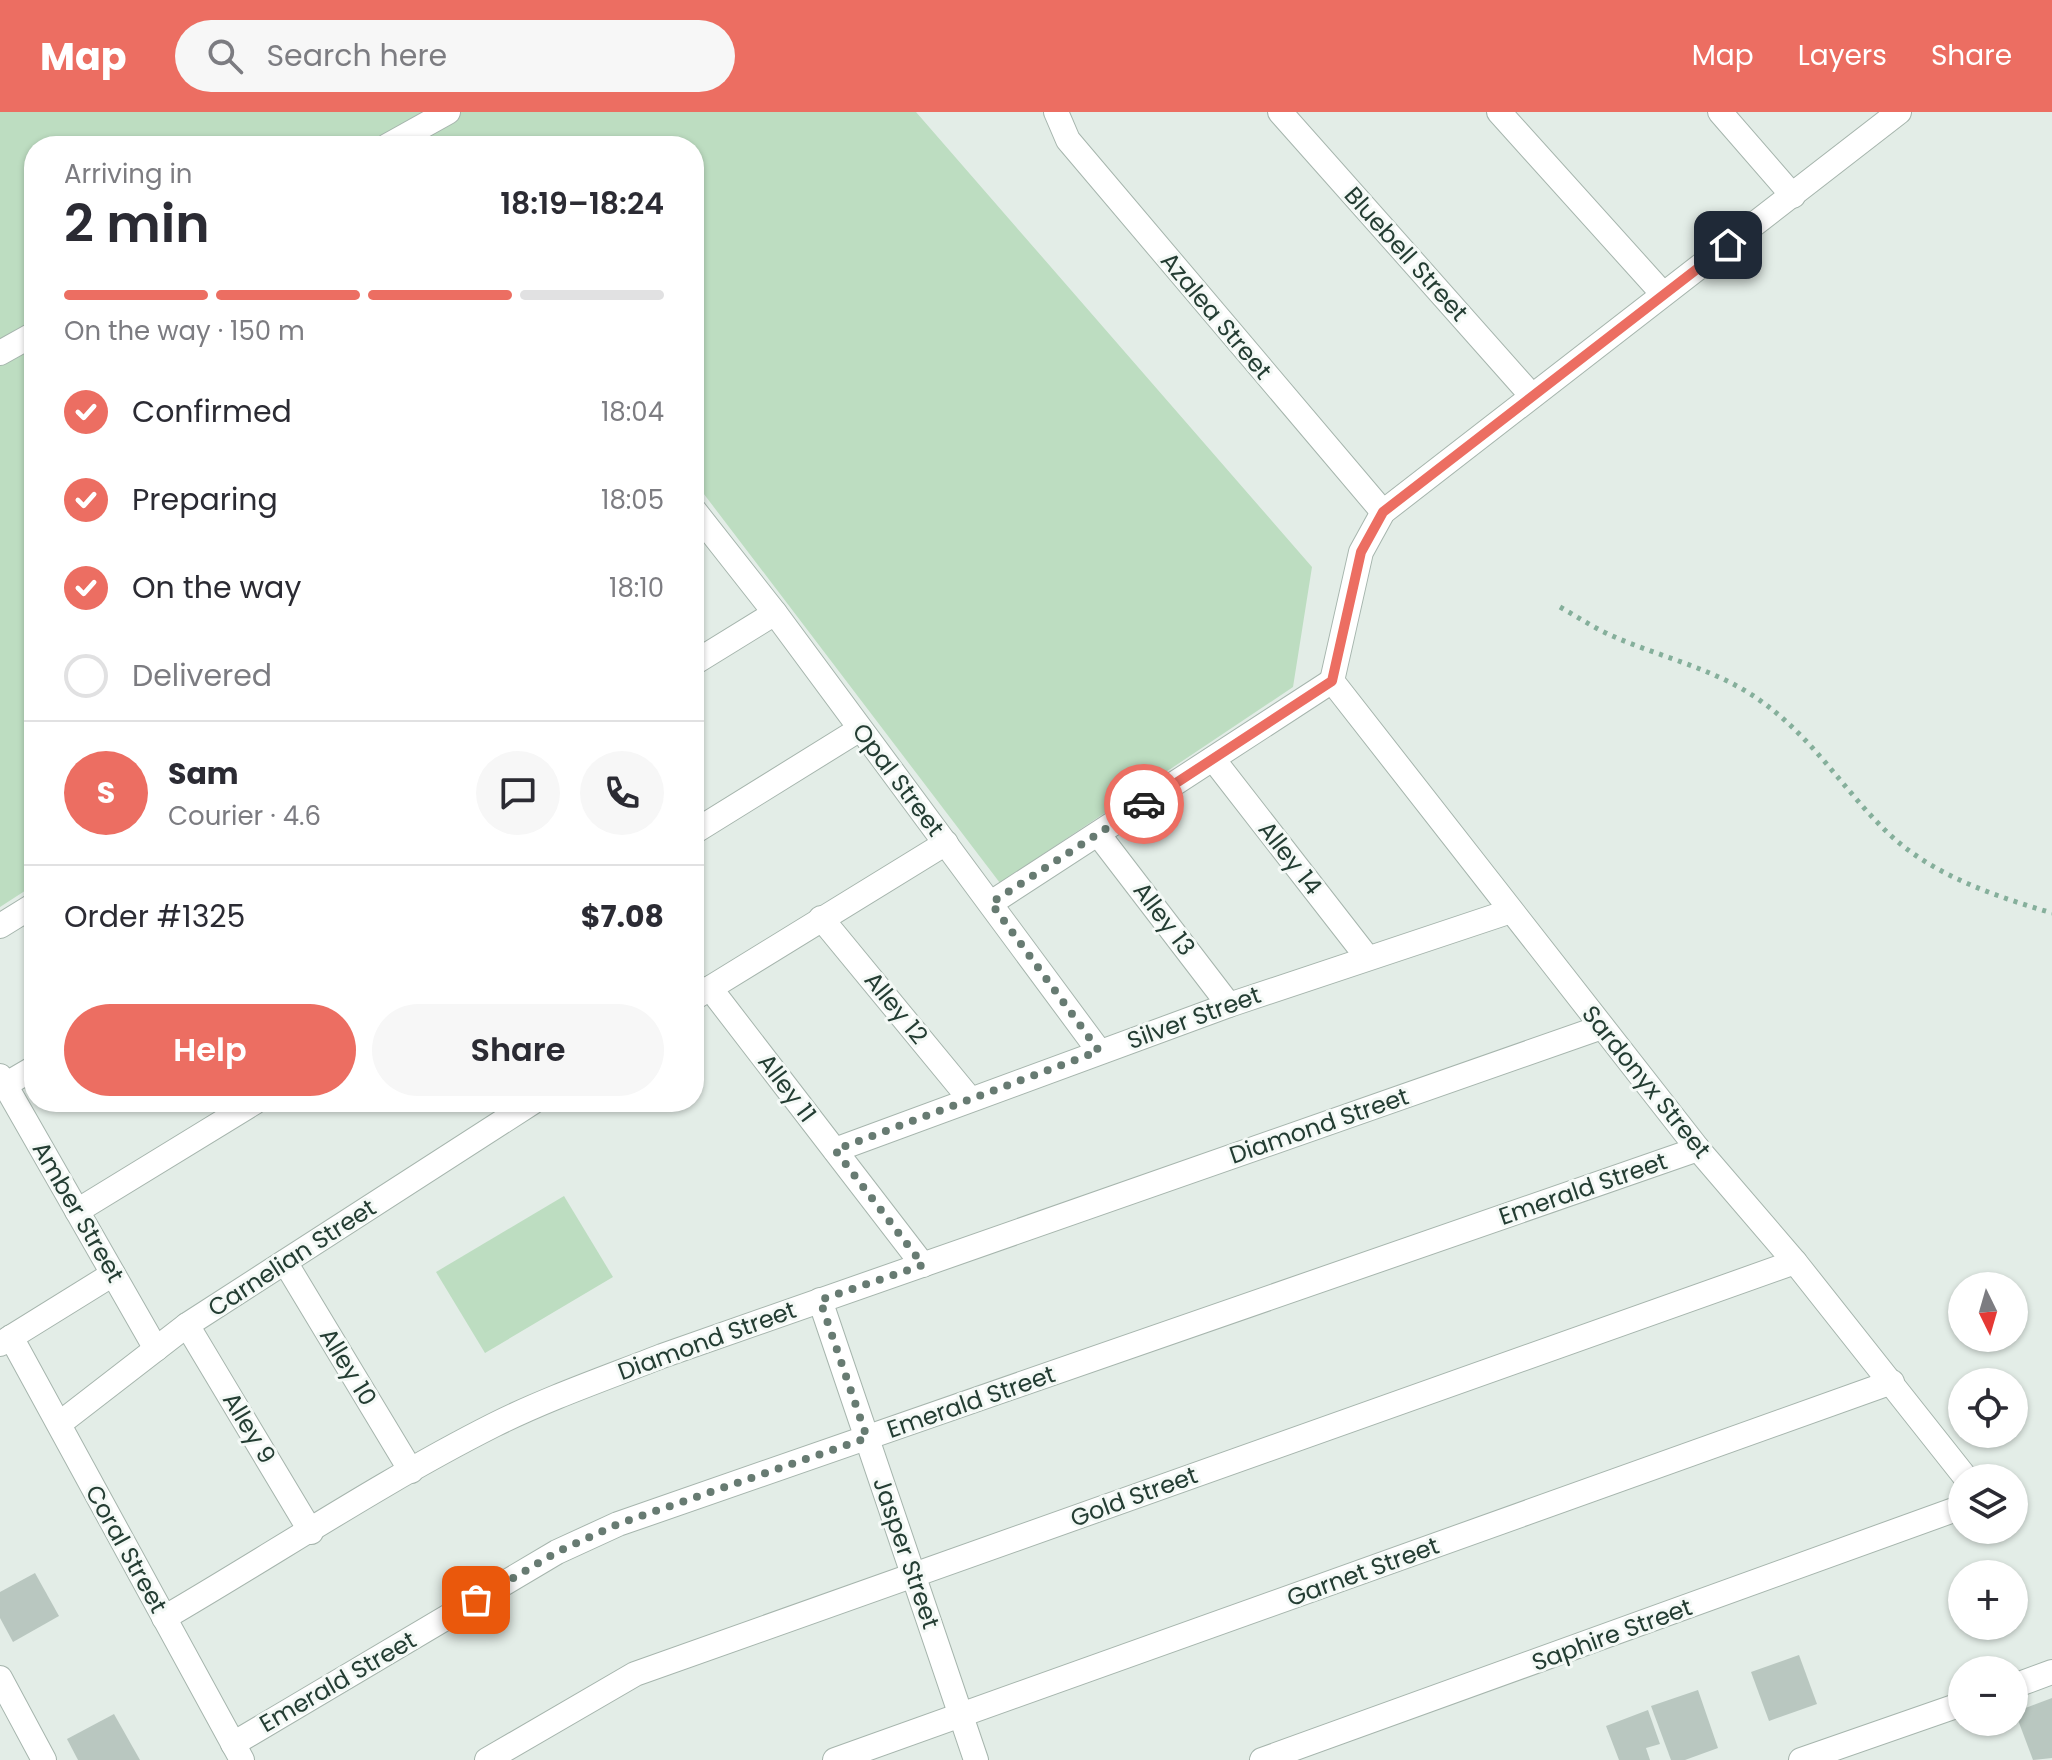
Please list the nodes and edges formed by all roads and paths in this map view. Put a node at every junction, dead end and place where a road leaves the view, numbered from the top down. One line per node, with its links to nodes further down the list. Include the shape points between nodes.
1 (448, 112): 7 (street)
2 (1280, 112): 12 (street, Bluebell Street)
3 (1499, 112): 9 (street)
4 (1720, 112): 8 (street)
5 (1899, 112): 8 (street)
6 (1056, 114): 13 (street, Azalea Street, via 1068,140)
7 (405, 136)
8 (1793, 196): 9 (street)
9 (1663, 294): 12 (street)
10 (24, 340): 11 (street)
11 (0, 353)
12 (1532, 396): 13 (street)
13 (1383, 512): 18 (street, via 1361,552)
14 (704, 523): 16 (street, Opal Street)
15 (1560, 607): 27 (path, via 1605,633 1757,698 1802,734 1890,834 1949,875)
16 (775, 613): 17 (street); 19 (street, Opal Street)
17 (704, 657)
18 (1332, 681): 20 (street); 26 (street, Sardonyx Street)
19 (860, 729): 21 (street); 23 (street, Opal Street)
20 (1213, 759): 22 (street); 30 (street, Alley 14)
21 (704, 826)
22 (1098, 834): 24 (street); 33 (street, Alley 13)
23 (946, 843): 24 (street, Opal Street); 28 (street)
24 (991, 903): 35 (street, Opal Street)
25 (24, 911): 29 (street)
26 (1511, 911): 30 (street, Silver Street); 34 (street, Sardonyx Street)
27 (2052, 913)
28 (821, 918): 31 (street); 38 (street, Alley 12)
29 (0, 926)
30 (1367, 957): 33 (street, Silver Street)
31 (704, 992)
32 (704, 995): 42 (street, Alley 11)
33 (1229, 1005): 35 (street, Silver Street)
34 (1602, 1027): 41 (street, Sardonyx Street); 46 (street, Diamond Street)
35 (1099, 1051): 38 (street, Silver Street)
36 (24, 1072): 37 (street)
37 (3, 1081): 43 (street, Amber Street)
38 (970, 1099): 42 (street, Silver Street)
39 (239, 1112): 43 (street)
40 (518, 1112): 44 (street, Carnelian Street)
41 (1698, 1149): 45 (street, Sardonyx Street); 54 (street, Emerald Street)
42 (835, 1150): 46 (street, Alley 11)
43 (77, 1211): 47 (street, Amber Street)
44 (285, 1262): 49 (street, Carnelian Street); 56 (street, Alley 10)
45 (1795, 1262): 52 (street, Sardonyx Street); 59 (street, Gold Street)
46 (923, 1265): 48 (street, Diamond Street)
47 (113, 1274): 50 (street); 51 (street, Amber Street)
48 (820, 1300): 54 (street, Jasper Street); 56 (street, Diamond Street, via 559,1396)
49 (187, 1325): 51 (street, Carnelian Street); 58 (street, Alley 9)
50 (4, 1339): 53 (street, Coral Street)
51 (156, 1349): 53 (street, Carnelian Street)
52 (1892, 1382): 55 (street, Sardonyx Street); 65 (street, Garnet Street)
53 (59, 1424): 60 (street, Coral Street)
54 (867, 1438): 59 (street, Jasper Street); 66 (street, Emerald Street, via 656,1509 557,1552)
55 (1955, 1464)
56 (411, 1471): 58 (street, Diamond Street)
57 (1948, 1512): 71 (street, Saphire Street)
58 (311, 1532): 60 (street, Diamond Street)
59 (913, 1575): 65 (street, Jasper Street); 68 (street, Gold Street, via 635,1674)
60 (164, 1618): 66 (street, Coral Street)
61 (2052, 1672): 63 (street)
62 (0, 1678): 67 (street)
63 (2028, 1681)
64 (1948, 1709): 72 (street)
65 (961, 1716): 69 (street, Garnet Street); 70 (street, Jasper Street)
66 (237, 1752)
67 (38, 1758)
68 (487, 1760)
69 (835, 1760)
70 (976, 1760)
71 (1262, 1760)
72 (1801, 1760)

